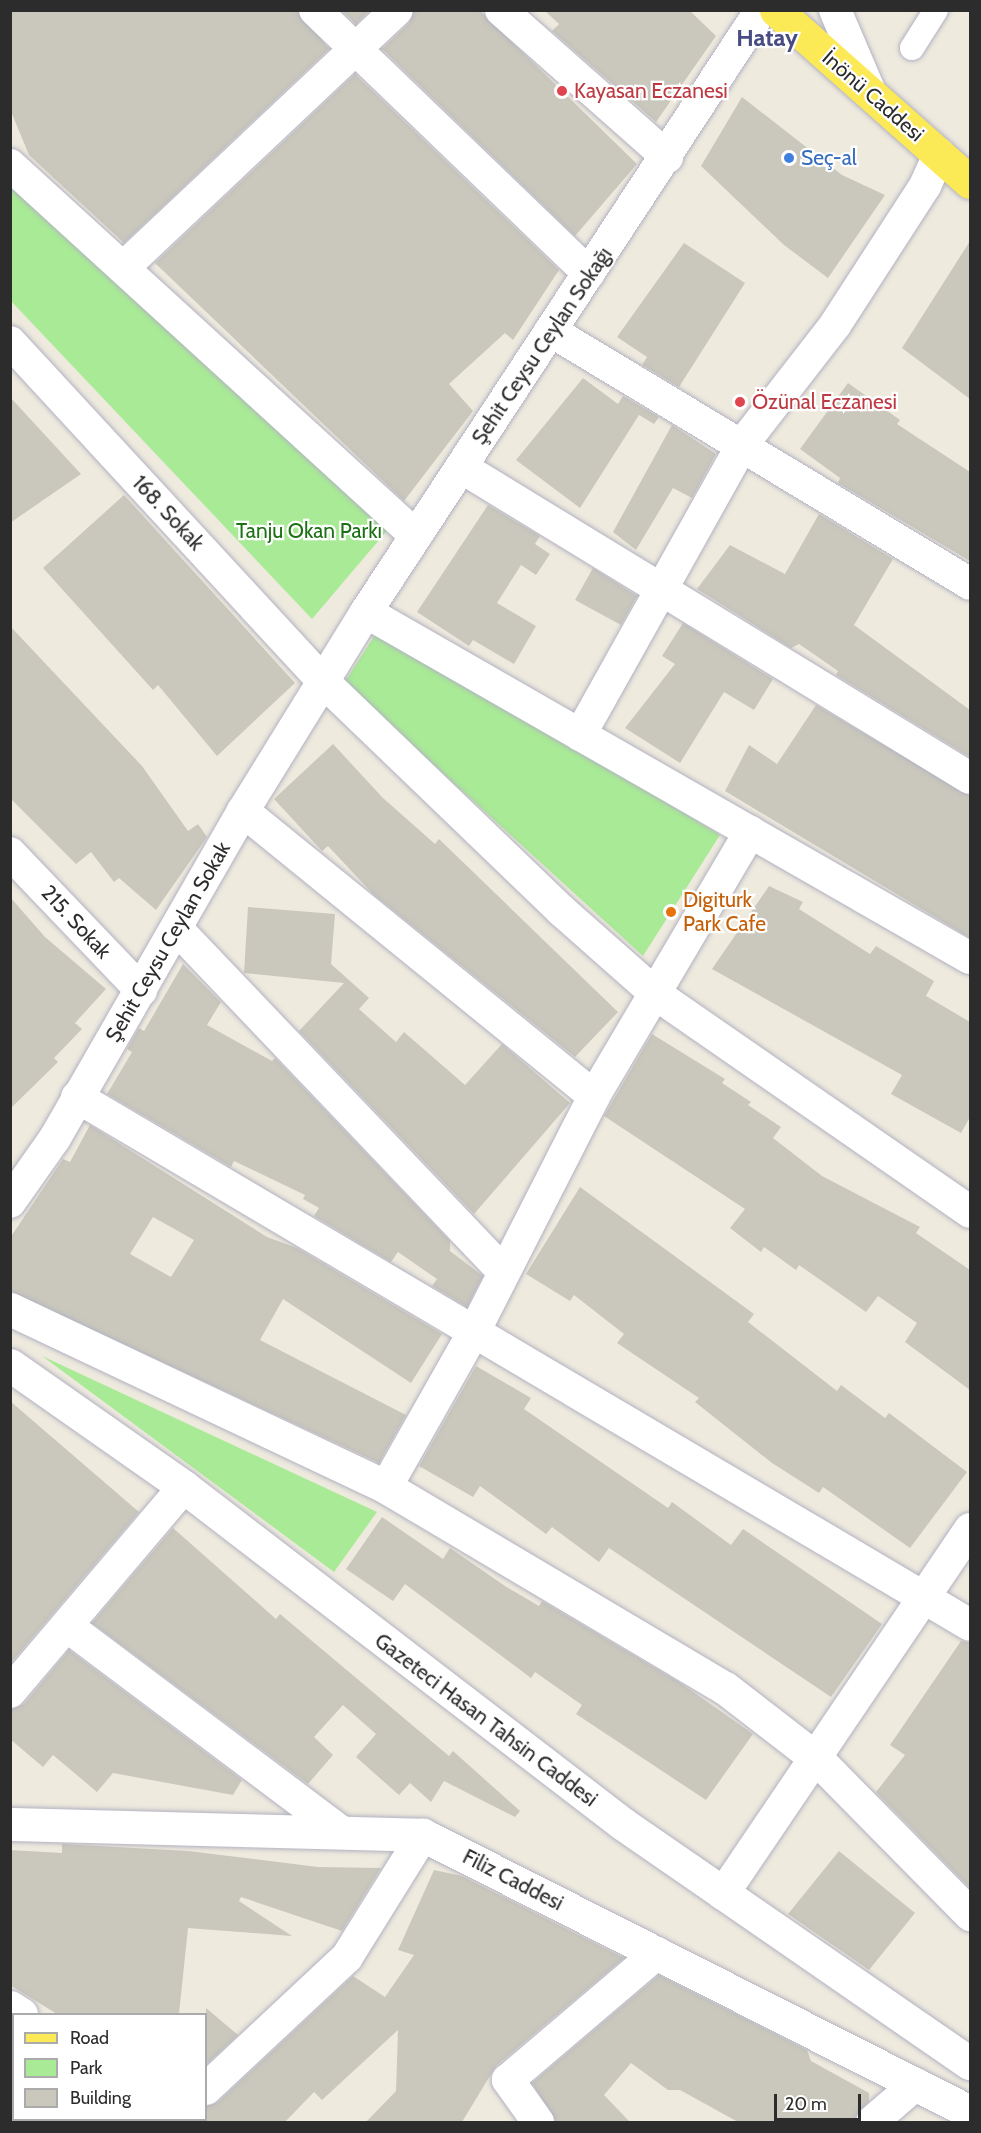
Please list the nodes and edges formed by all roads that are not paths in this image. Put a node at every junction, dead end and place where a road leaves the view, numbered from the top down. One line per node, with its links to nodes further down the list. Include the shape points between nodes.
1 (315, 10): 9 (street)
2 (397, 10): 9 (street)
3 (501, 10): 12 (street)
4 (761, 10): 12 (street, Şehit Ceysu Ceylan Sokağı)
5 (776, 10): 10 (main road, İnönü Caddesi)
6 (835, 10): 10 (street)
7 (936, 10): 8 (street)
8 (912, 48)
9 (355, 49): 15 (street); 16 (street)
10 (870, 92): 11 (main road, İnönü Caddesi)
11 (939, 154): 14 (main road, İnönü Caddesi); 19 (street, via 925,186 835,325)
12 (667, 157): 16 (street, Şehit Ceysu Ceylan Sokağı)
13 (10, 165): 15 (street)
14 (970, 182)
15 (123, 268): 21 (street)
16 (589, 274): 17 (street, Şehit Ceysu Ceylan Sokağı)
17 (551, 330): 19 (street); 20 (street, Şehit Ceysu Ceylan Sokağı)
18 (10, 342): 25 (street, 168. Sokak)
19 (742, 445): 22 (street); 23 (street)
20 (461, 466): 21 (street, Şehit Ceysu Ceylan Sokağı); 23 (street)
21 (416, 536): 24 (street, Şehit Ceysu Ceylan Sokağı)
22 (970, 584)
23 (665, 588): 26 (street); 27 (street)
24 (366, 612): 25 (street, Şehit Ceysu Ceylan Sokağı); 26 (street)
25 (325, 683): 28 (street, Şehit Ceysu Ceylan Sokak); 34 (street, 168. Sokak)
26 (580, 735): 29 (street)
27 (970, 778)
28 (243, 811): 31 (street, Şehit Ceysu Ceylan Sokak); 35 (street)
29 (750, 832): 32 (street); 34 (street)
30 (10, 853): 33 (street, 215. Sokak)
31 (178, 930): 33 (street, Şehit Ceysu Ceylan Sokak); 39 (street)
32 (970, 958)
33 (141, 990): 36 (street, Şehit Ceysu Ceylan Sokak)
34 (657, 995): 35 (street); 38 (street, 168. Sokak)
35 (594, 1096): 39 (street)
36 (77, 1098): 37 (street, Şehit Ceysu Ceylan Sokak); 41 (street)
37 (10, 1202)
38 (970, 1212)
39 (504, 1272): 41 (street)
40 (10, 1309): 44 (main road)
41 (475, 1330): 44 (street); 46 (street)
42 (10, 1365): 43 (main road, Gazeteci Hasan Tahsin Caddesi)
43 (184, 1487): 48 (street); 54 (main road, Gazeteci Hasan Tahsin Caddesi, via 623,1824)
44 (386, 1487): 50 (main road, via 725,1688)
45 (970, 1529): 46 (street)
46 (921, 1595): 47 (street); 50 (street)
47 (970, 1625)
48 (67, 1626): 49 (street); 52 (street)
49 (16, 1671)
50 (817, 1759): 54 (street); 55 (main road)
51 (10, 1824): 52 (main road, Filiz Caddesi)
52 (339, 1830): 53 (main road, Filiz Caddesi)
53 (423, 1835): 56 (main road, Filiz Caddesi); 59 (street, via 347,1957)
54 (723, 1894): 57 (main road, Gazeteci Hasan Tahsin Caddesi)
55 (970, 1914)
56 (657, 1953): 58 (main road, Filiz Caddesi); 61 (street, via 508,2080)
57 (970, 2063)
58 (916, 2084): 60 (main road, Filiz Caddesi); 62 (street)
59 (207, 2088)
60 (970, 2112)
61 (538, 2122)
62 (872, 2122)

